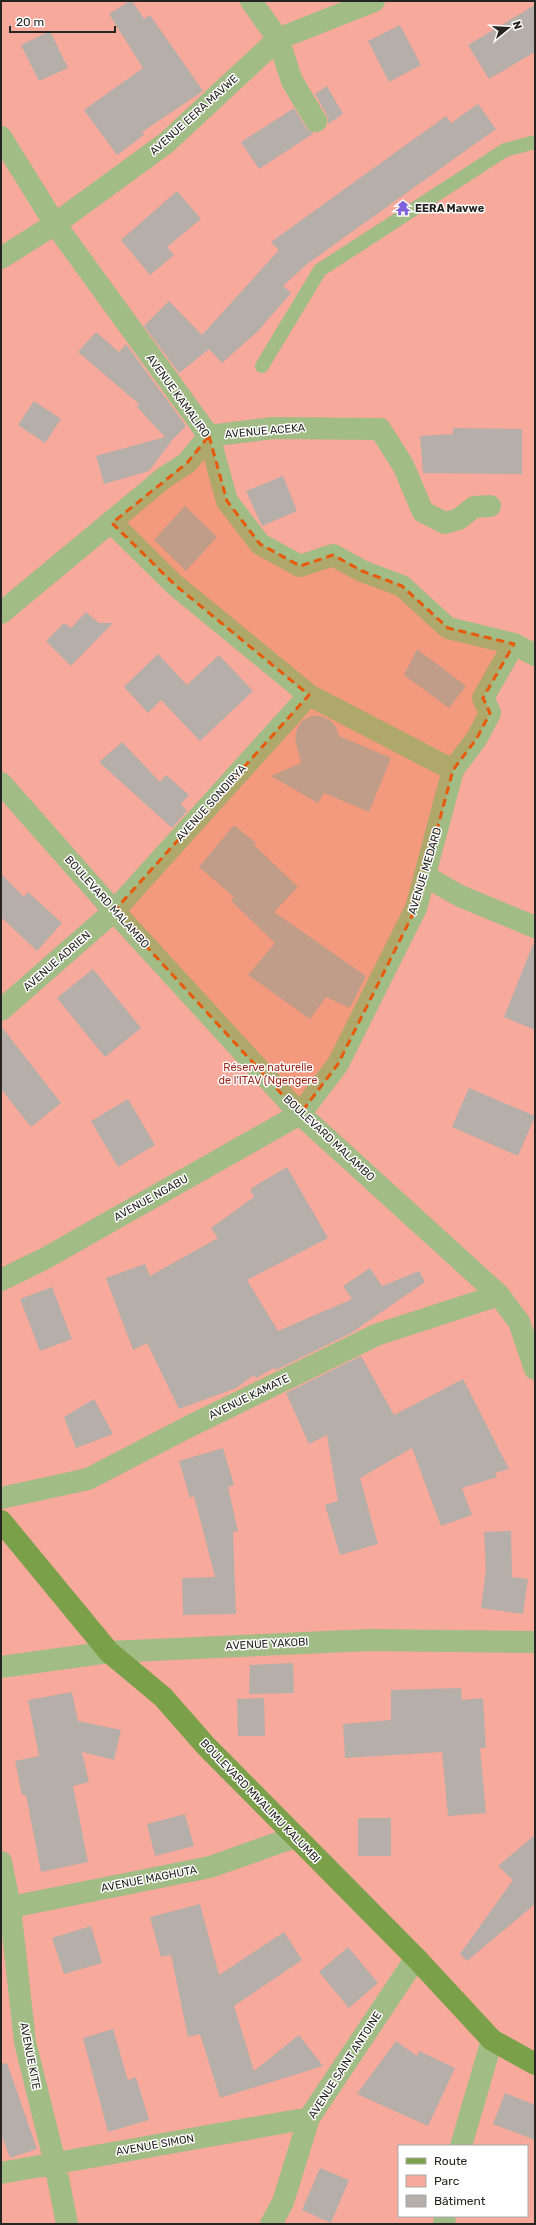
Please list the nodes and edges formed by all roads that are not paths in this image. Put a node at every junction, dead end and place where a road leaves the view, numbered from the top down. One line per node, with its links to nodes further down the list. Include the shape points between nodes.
1 (251, 1): 3 (street)
2 (374, 1): 3 (street, AVENUE EERA MAVWE)
3 (278, 39): 4 (street, via 292,81); 7 (street, AVENUE EERA MAVWE, via 166,143)
4 (316, 121)
5 (1, 137): 7 (street, AVENUE KAMALIRO)
6 (535, 142): 9 (lane, via 505,150 320,270)
7 (55, 224): 8 (street, AVENUE EERA MAVWE); 10 (street, AVENUE KAMALIRO)
8 (1, 258)
9 (262, 366)
10 (209, 436): 11 (street, AVENUE ACEKA, via 273,428 380,429 403,465 424,512 445,523 459,519 474,507); 12 (street, AVENUE ACEKA, via 187,463); 14 (street, AVENUE KAMALIRO, via 227,501 260,544 300,566 333,555 362,571 402,586 448,628)
11 (490, 506)
12 (112, 522): 13 (street, AVENUE ACEKA); 16 (street, via 175,585)
13 (1, 613)
14 (514, 644): 15 (street, AVENUE KAMALIRO); 17 (street, AVENUE MEDARD, via 484,698 490,713 477,738)
15 (535, 655)
16 (309, 695): 17 (street); 20 (street, AVENUE SONDIRYA)
17 (453, 770): 19 (street, AVENUE MEDARD)
18 (1, 783): 20 (street, BOULEVARD MALAMBO)
19 (426, 876): 21 (street, via 460,896); 23 (street, AVENUE MEDARD, via 416,908 338,1064)
20 (114, 911): 22 (street, AVENUE ADRIEN); 23 (street, BOULEVARD MALAMBO)
21 (535, 927)
22 (1, 1010)
23 (300, 1114): 24 (street, AVENUE NGABU); 25 (street, BOULEVARD MALAMBO)
24 (1, 1280)
25 (499, 1295): 26 (street, BOULEVARD MALAMBO); 28 (street, AVENUE KAMATE, via 376,1335 88,1479)
26 (527, 1323): 27 (street, BOULEVARD MALAMBO)
27 (535, 1369)
28 (1, 1498)
29 (1, 1521): 31 (street, BOULEVARD MWALIMU KALUMBI)
30 (535, 1642): 31 (street, AVENUE YAKOBI, via 370,1640)
31 (109, 1652): 32 (street, AVENUE YAKOBI); 33 (street, BOULEVARD MWALIMU KALUMBI, via 163,1697 206,1746)
32 (1, 1667)
33 (295, 1838): 35 (street, AVENUE MAGHUTA, via 210,1867); 36 (street, BOULEVARD MWALIMU KALUMBI)
34 (1, 1862): 35 (street, AVENUE KITE)
35 (5, 1908): 41 (street, AVENUE KITE, via 25,2042)
36 (416, 1958): 37 (street, BOULEVARD MWALIMU KALUMBI); 39 (street, AVENUE SAINT ANTOINE)
37 (492, 2040): 38 (street, BOULEVARD MWALIMU KALUMBI); 40 (street)
38 (535, 2064)
39 (309, 2118): 41 (street, AVENUE SIMON); 44 (street, AVENUE SAINT ANTOINE, via 283,2202)
40 (461, 2145)
41 (54, 2163): 42 (street, AVENUE SIMON); 43 (street, AVENUE KITE)
42 (1, 2173)
43 (67, 2224)
44 (271, 2224)

